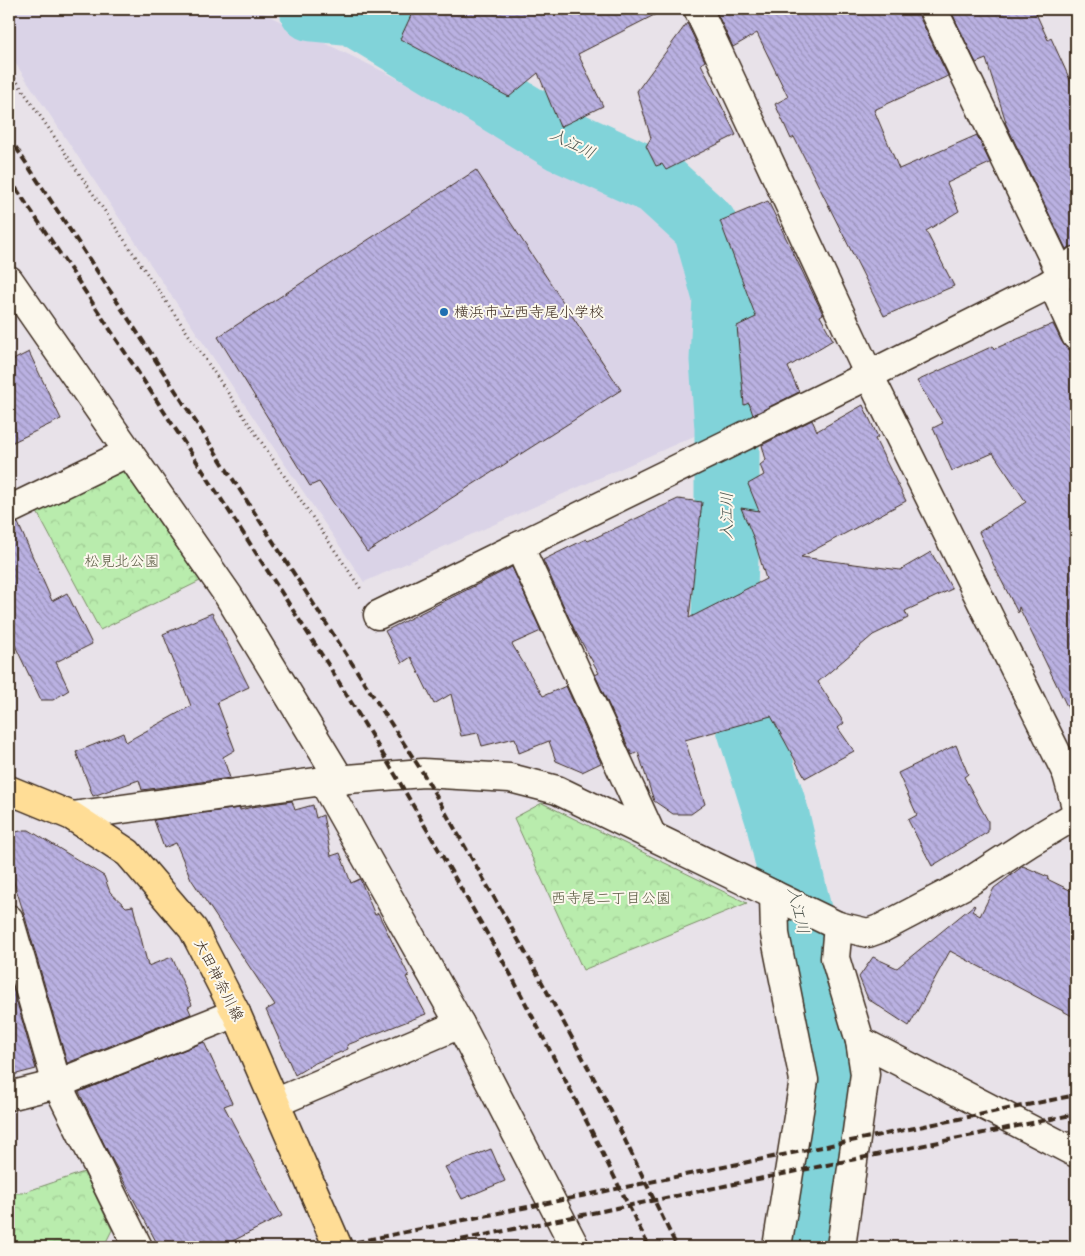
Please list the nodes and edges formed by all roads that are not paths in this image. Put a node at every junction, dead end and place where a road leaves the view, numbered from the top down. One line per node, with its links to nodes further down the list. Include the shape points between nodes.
1 (698, 9): 6 (street)
2 (933, 9): 3 (street)
3 (1063, 273): 5 (street); 6 (street)
4 (9, 280): 7 (street)
5 (1076, 336)
6 (869, 375): 9 (street); 11 (street)
7 (129, 452): 8 (street); 12 (street, via 228,595)
8 (9, 510)
9 (519, 546): 10 (street); 17 (street)
10 (378, 615)
11 (1071, 765): 14 (street)
12 (332, 781): 16 (street); 17 (street, via 423,773 510,778 557,790); 22 (street)
13 (9, 790): 16 (main road, 大田神奈川線)
14 (1076, 807)
15 (1076, 815): 20 (street, via 964,885 882,928 868,932)
16 (72, 816): 21 (main road, 大田神奈川線, via 128,853 193,929)
17 (651, 834): 18 (street)
18 (776, 896): 20 (street); 31 (street, via 775,934 804,1080)
19 (9, 919): 24 (street)
20 (838, 926): 23 (street, via 835,958)
21 (236, 1013): 24 (street); 26 (main road, 大田神奈川線)
22 (460, 1024): 26 (street); 30 (street)
23 (860, 1041): 27 (street); 32 (street, via 865,1074)
24 (57, 1084): 25 (street); 28 (street)
25 (9, 1096)
26 (275, 1103): 29 (main road, 大田神奈川線)
27 (1076, 1153)
28 (138, 1247)
29 (338, 1247)
30 (575, 1247)
31 (777, 1247)
32 (841, 1247)

